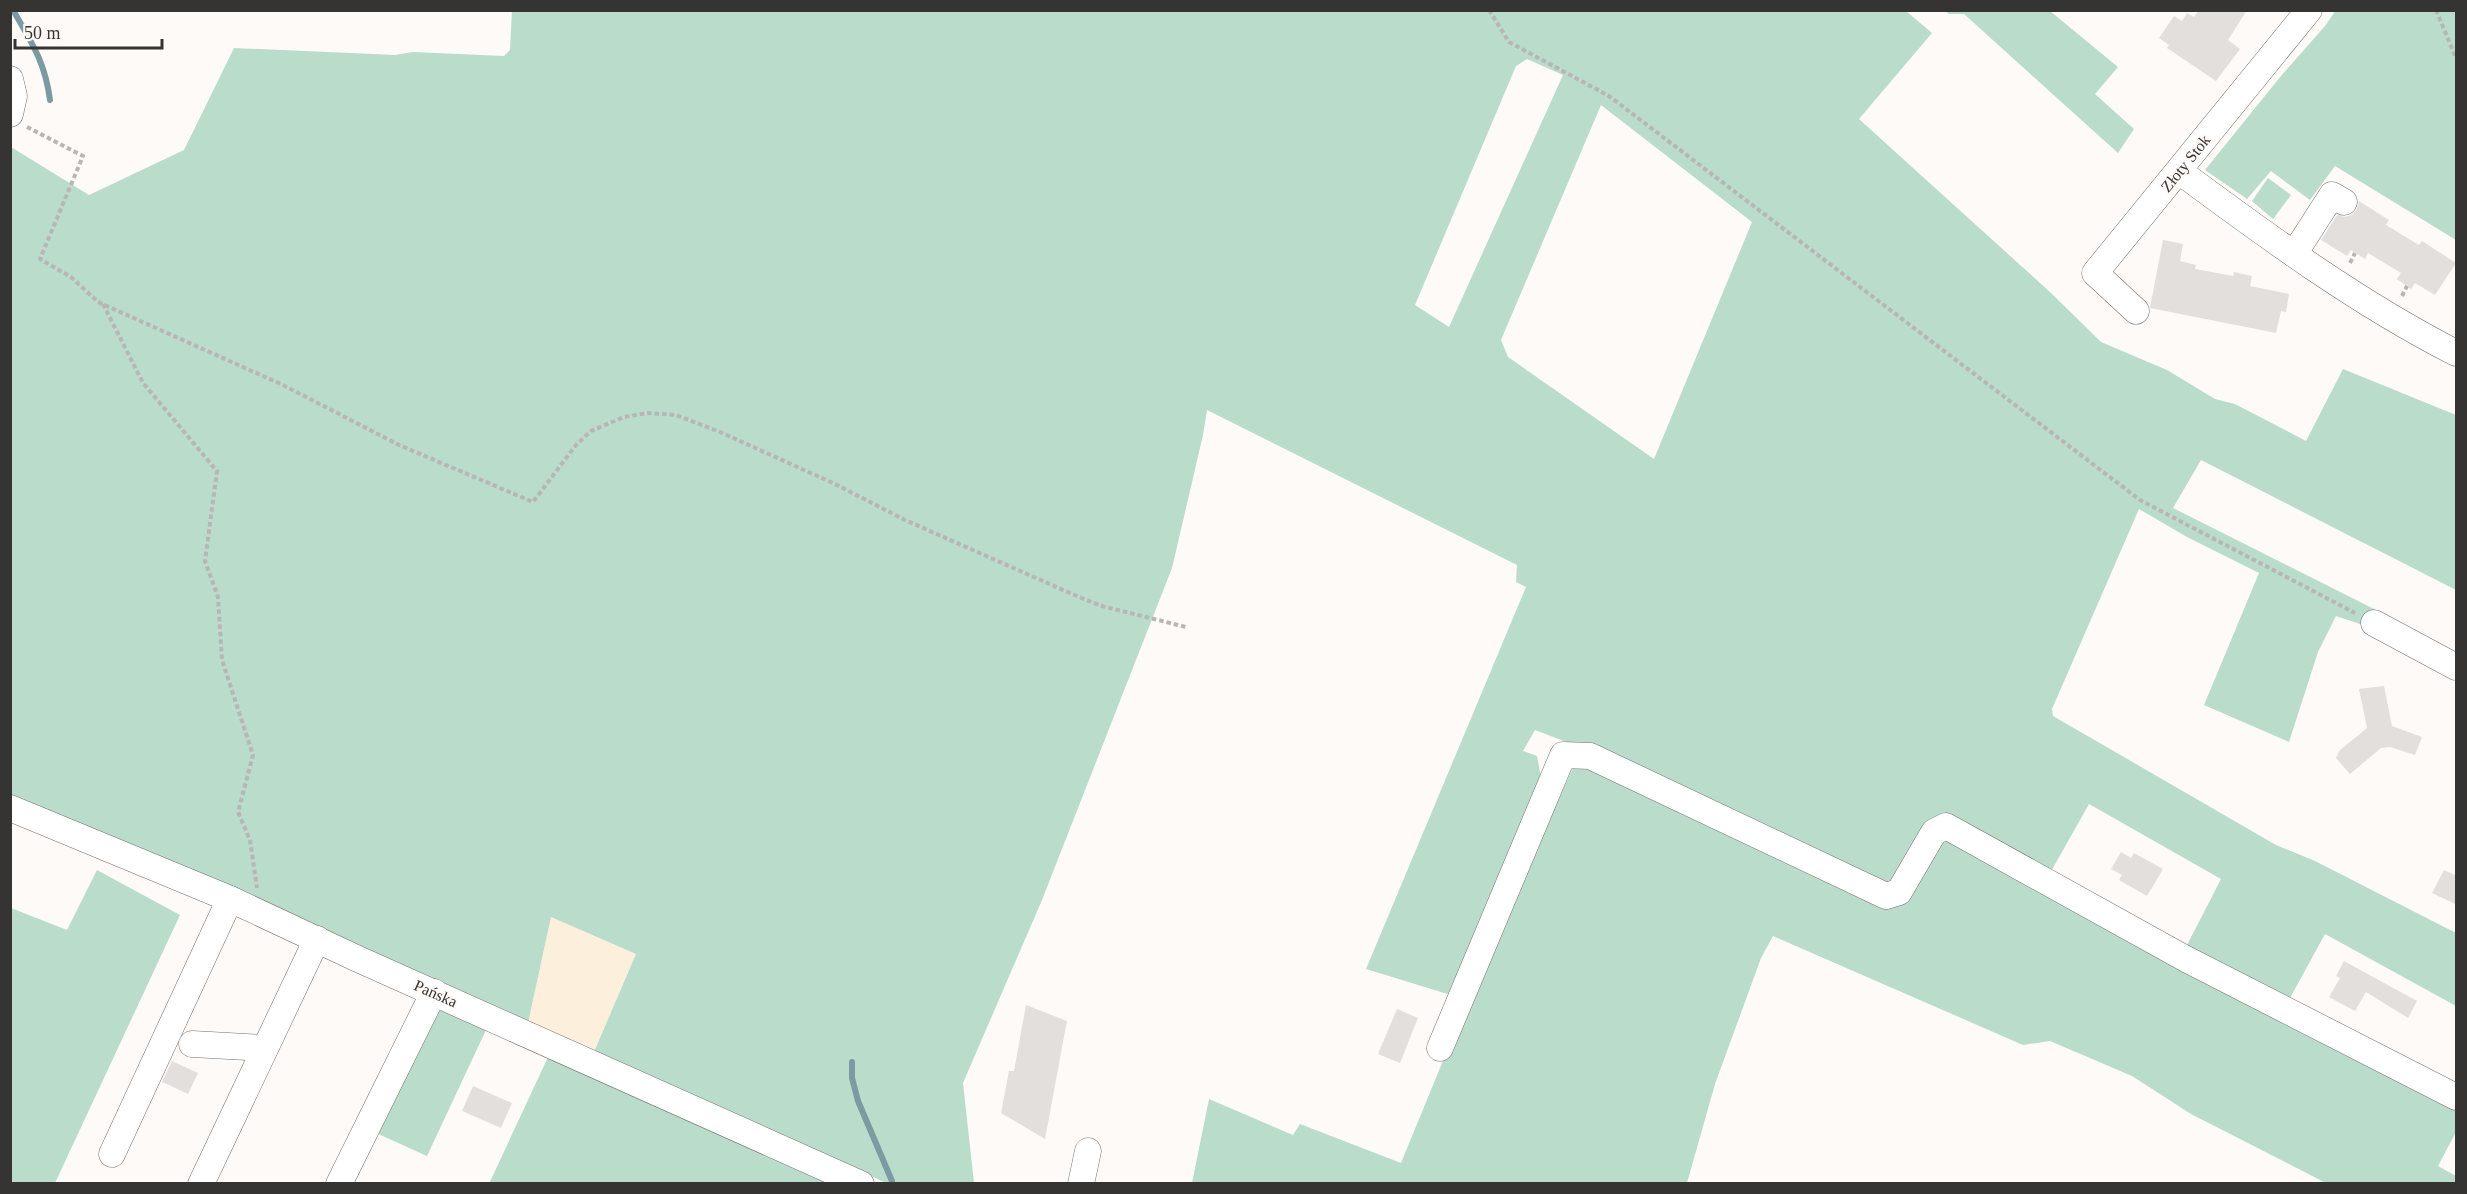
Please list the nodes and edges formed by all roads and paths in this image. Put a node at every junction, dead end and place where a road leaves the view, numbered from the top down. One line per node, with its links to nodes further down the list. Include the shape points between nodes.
1 (1490, 10): 17 (path, via 1509,42 1610,96 2140,500)
2 (2309, 10): 7 (street, Złoty Stok)
3 (2436, 10): 4 (path)
4 (2457, 58)
5 (10, 78): 6 (street)
6 (16, 119): 14 (path, via 83,156 40,259 71,277)
7 (2179, 171): 10 (street); 15 (street, Złoty Stok, via 2095,273)
8 (2344, 202): 10 (street, via 2332,195)
9 (2355, 253): 11 (path)
10 (2294, 254): 16 (street, via 2409,329)
11 (2350, 263)
12 (2407, 286): 13 (path)
13 (2402, 296)
14 (102, 304): 18 (path, via 283,385 399,445 532,502 591,431 624,417 676,415 1079,597); 22 (path, via 143,383 217,471 205,561 218,597 222,660 252,755 238,812 250,840)
15 (2136, 310)
16 (2457, 353)
17 (2374, 623): 19 (street)
18 (1186, 627)
19 (2457, 667)
20 (10, 808): 21 (street, Pańska)
21 (230, 899): 22 (street, Pańska); 30 (street)
22 (260, 913): 23 (street, Pańska)
23 (317, 939): 24 (street, Pańska); 26 (street)
24 (434, 992): 32 (street); 33 (street, Pańska)
25 (192, 1044): 26 (street)
26 (265, 1048): 31 (street)
27 (1440, 1048): 28 (street, via 1563,755 1590,756 1886,896 1899,892 1934,832 1946,826 2186,959)
28 (2457, 1097)
29 (1088, 1151): 34 (street)
30 (112, 1154)
31 (201, 1184)
32 (339, 1184)
33 (861, 1184)
34 (1081, 1184)

